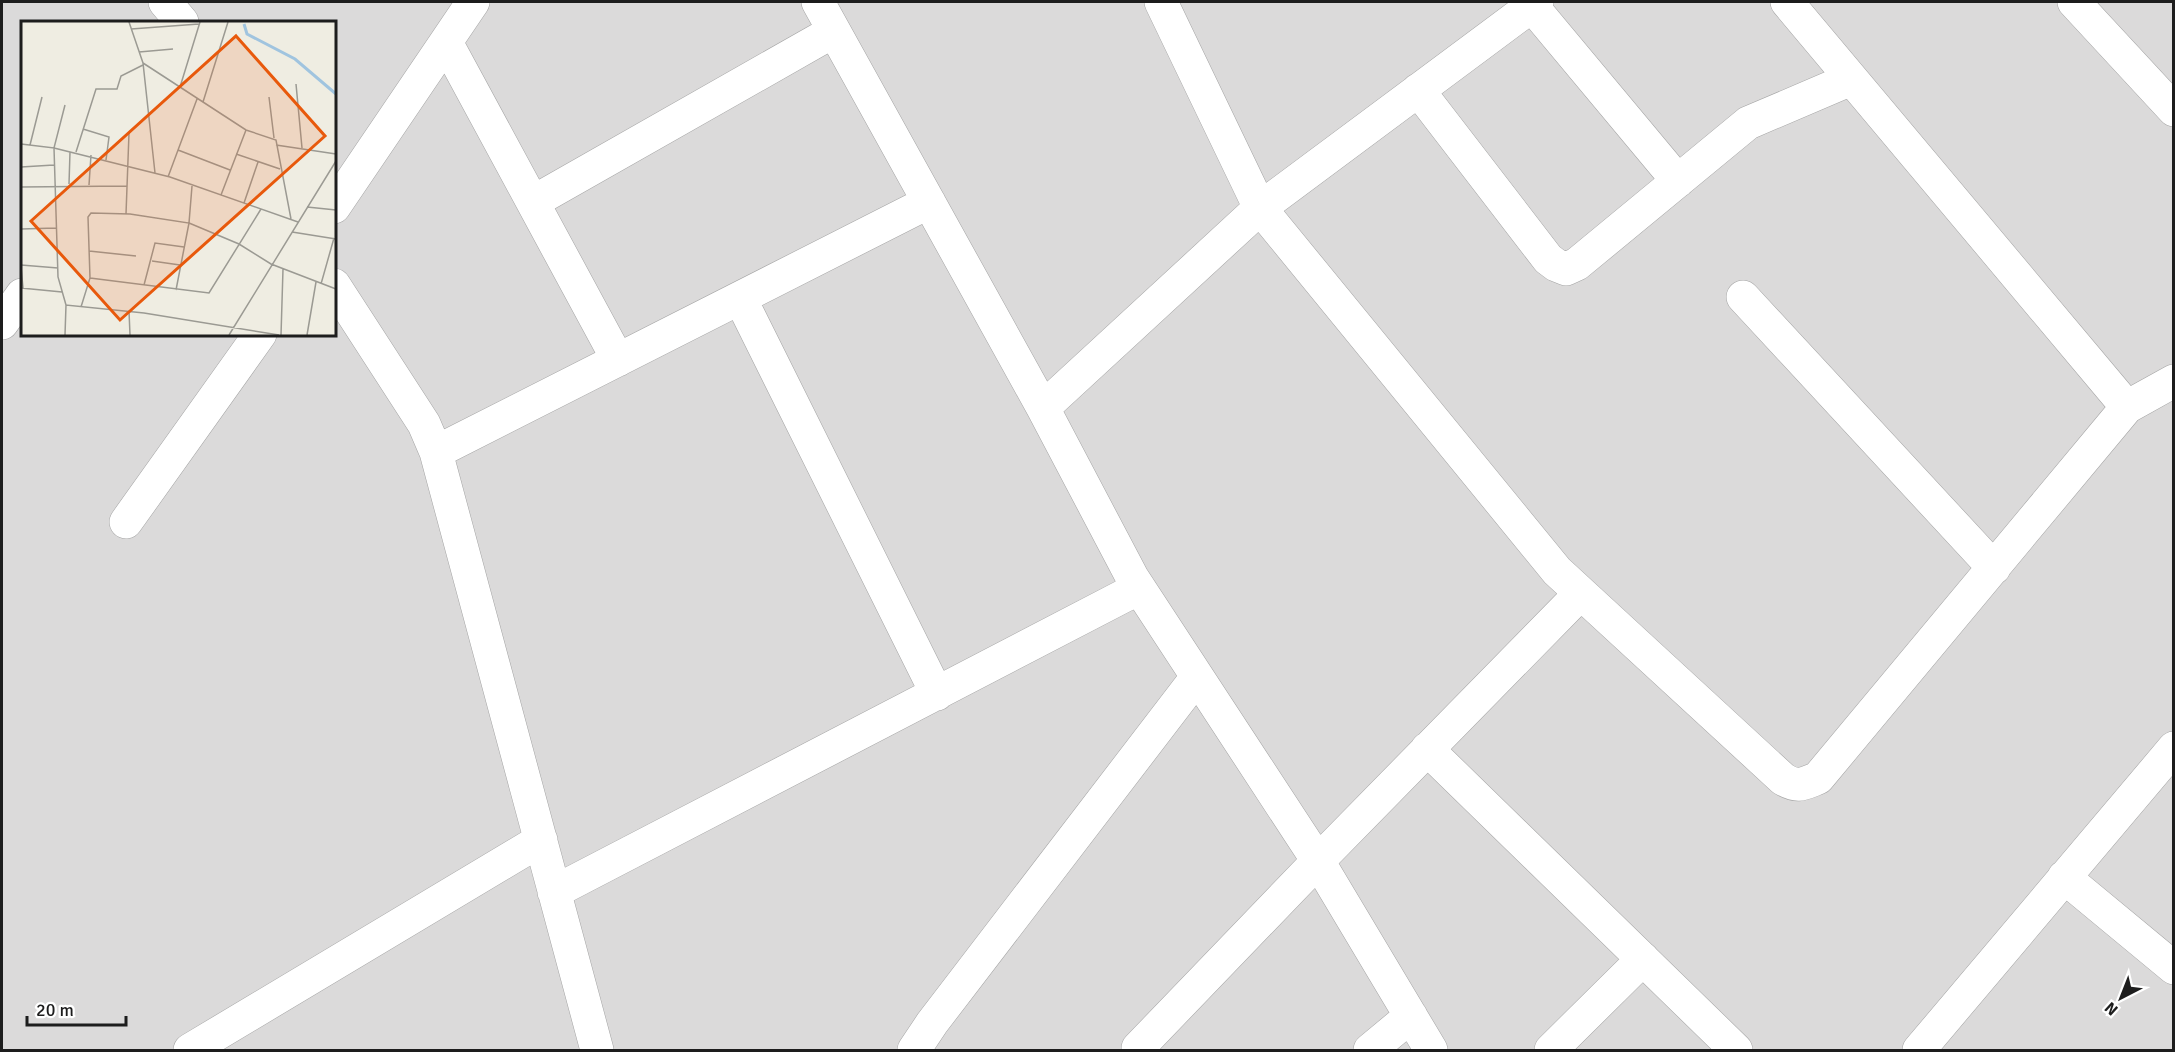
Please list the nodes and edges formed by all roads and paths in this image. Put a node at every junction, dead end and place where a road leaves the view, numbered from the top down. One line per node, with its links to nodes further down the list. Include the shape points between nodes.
1 (165, 2): 8 (street)
2 (473, 2): 10 (street)
3 (818, 2): 9 (street)
4 (1161, 2): 18 (street)
5 (1786, 2): 11 (street)
6 (1535, 4): 12 (street); 14 (street)
7 (2079, 4): 13 (street)
8 (181, 21)
9 (834, 31): 16 (street); 17 (street)
10 (446, 42): 15 (street); 16 (street)
11 (1851, 79): 14 (street, via 1748,123); 27 (street)
12 (1418, 90): 14 (street, via 1548,260 1556,265 1566,268 1576,264); 18 (street)
13 (2174, 110)
14 (1678, 181)
15 (336, 200)
16 (533, 202): 25 (street)
17 (929, 202): 22 (street); 28 (street)
18 (1260, 208): 28 (street); 33 (street, via 1557,571)
19 (336, 288): 29 (street, via 424,424)
20 (21, 296): 23 (street)
21 (1743, 297): 31 (street)
22 (740, 298): 25 (street); 35 (street)
23 (2, 323)
24 (259, 336): 30 (street)
25 (618, 360): 29 (street)
26 (2174, 381): 27 (street)
27 (2127, 407): 31 (street)
28 (1043, 408): 32 (street)
29 (436, 452): 38 (street)
30 (126, 522)
31 (1994, 567): 33 (street, via 1818,778 1792,785)
32 (1139, 588): 34 (street); 35 (street)
33 (1580, 594): 37 (street)
34 (1197, 677): 39 (street); 48 (street)
35 (937, 694): 41 (street)
36 (2174, 748): 40 (street)
37 (1427, 749): 39 (street); 42 (street)
38 (541, 840): 41 (street); 46 (street)
39 (1318, 861): 44 (street); 45 (street)
40 (2064, 877): 43 (street); 53 (street)
41 (555, 892): 47 (street)
42 (1642, 959): 51 (street); 52 (street)
43 (2174, 968)
44 (1411, 1016): 49 (street); 50 (street)
45 (1138, 1048)
46 (190, 1050)
47 (597, 1050)
48 (914, 1050)
49 (1370, 1050)
50 (1431, 1050)
51 (1551, 1050)
52 (1736, 1050)
53 (1919, 1050)

